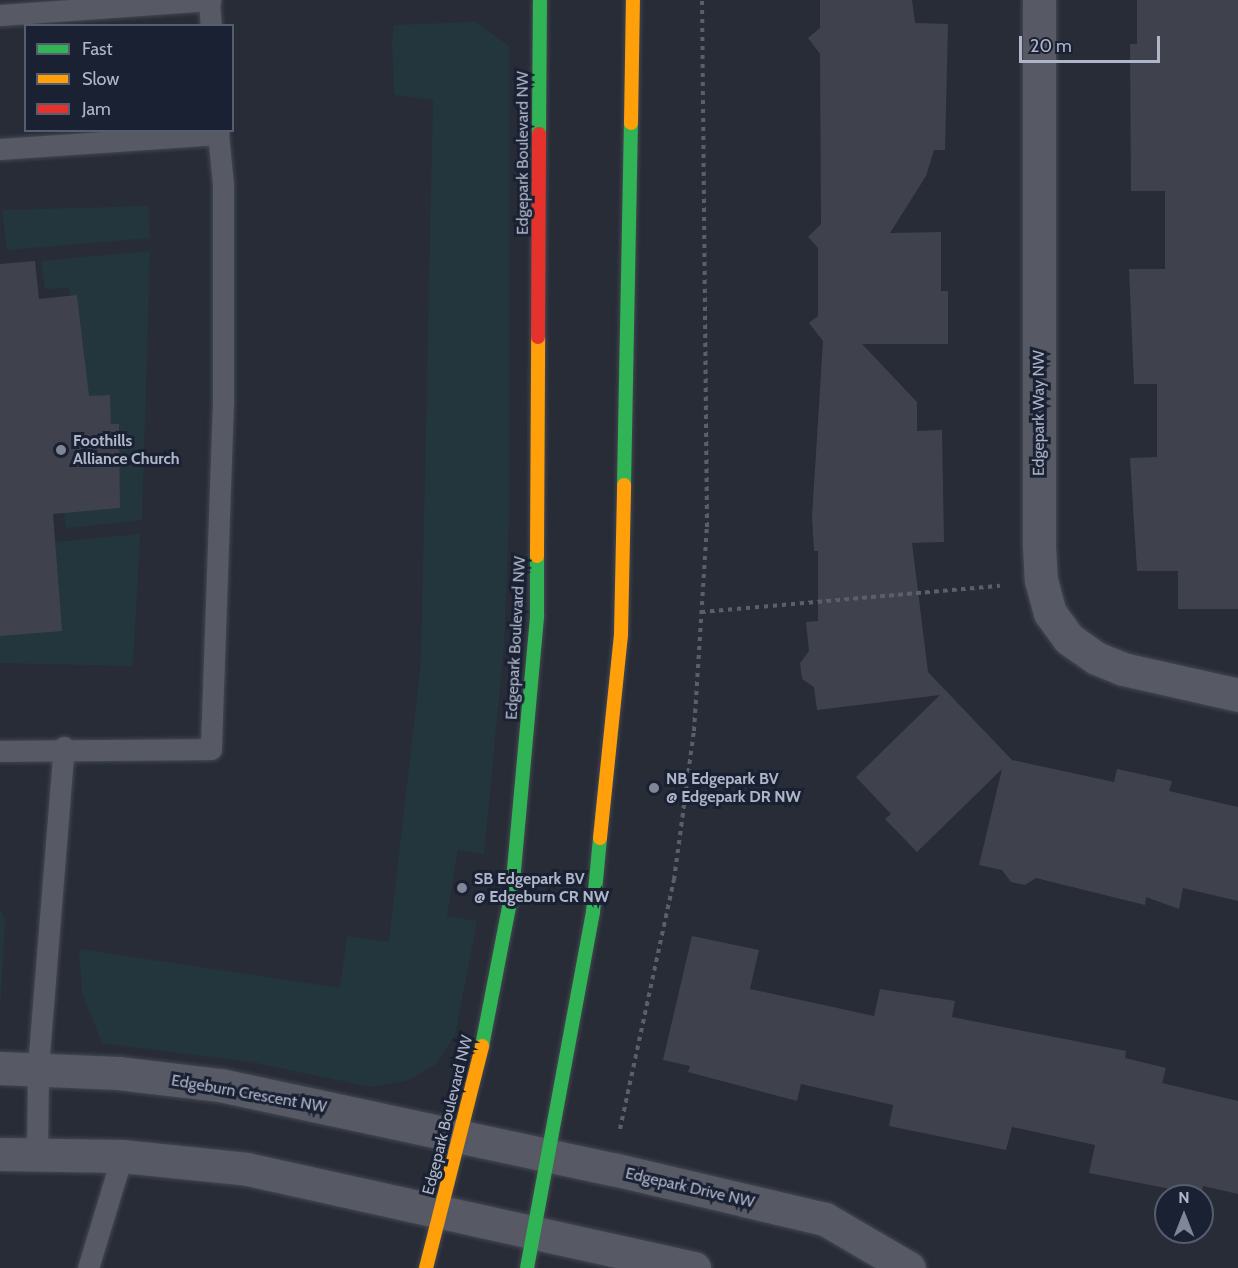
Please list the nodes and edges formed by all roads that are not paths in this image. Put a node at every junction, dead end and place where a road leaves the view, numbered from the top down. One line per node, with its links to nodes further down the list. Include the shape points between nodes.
1 (210, 0): 5 (lane); 6 (lane)
2 (540, 0): 14 (street, Edgepark Boulevard NW, via 537,615 512,892)
3 (633, 0): 18 (street, via 621,634 593,912)
4 (1039, 0): 9 (street, Edgepark Way NW, via 1041,580 1050,613 1069,639 1096,658 1123,669)
5 (0, 15)
6 (211, 24)
7 (218, 132): 8 (lane); 10 (lane, via 223,183 223,402 211,749)
8 (0, 149)
9 (1238, 695)
10 (64, 747): 11 (lane); 12 (lane)
11 (0, 751)
12 (38, 1067): 13 (street, Edgeburn Crescent NW); 14 (street, Edgeburn Crescent NW, via 220,1085); 15 (lane)
13 (0, 1068)
14 (460, 1136): 18 (street, Edgepark Drive NW); 19 (street, Edgepark Boulevard NW)
15 (37, 1153): 16 (street); 17 (street)
16 (0, 1154)
17 (122, 1156): 19 (street, via 247,1170); 21 (lane)
18 (549, 1157): 20 (street); 25 (street, Edgepark Drive NW, via 825,1219)
19 (441, 1211): 20 (street); 22 (street, Edgepark Boulevard NW)
20 (535, 1233): 23 (street); 24 (street)
21 (88, 1268)
22 (426, 1268)
23 (527, 1268)
24 (694, 1268)
25 (909, 1268)

